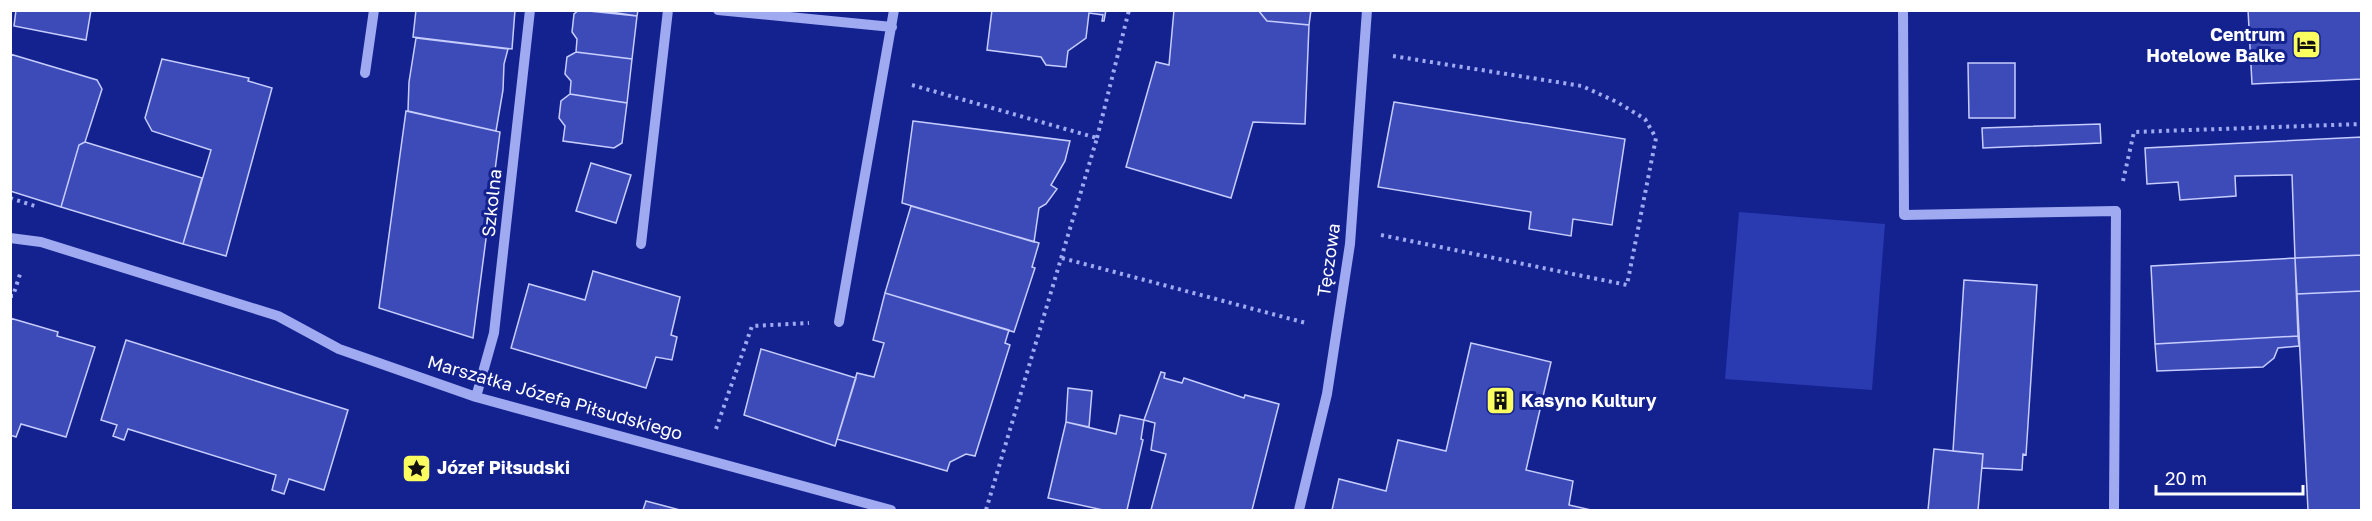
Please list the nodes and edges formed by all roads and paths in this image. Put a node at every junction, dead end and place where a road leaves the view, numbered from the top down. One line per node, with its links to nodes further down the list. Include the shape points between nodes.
1 (374, 10): 11 (street)
2 (531, 10): 22 (street, Szkolna, via 494,333)
3 (668, 10): 18 (street)
4 (718, 10): 9 (street)
5 (894, 10): 9 (street)
6 (1129, 10): 14 (path)
7 (1367, 10): 10 (street, Tęczowa)
8 (1903, 10): 15 (street, via 1904,215)
9 (892, 27): 12 (street)
10 (1365, 51): 16 (street, Tęczowa); 16 (path, via 1582,86 1645,119 1656,138 1627,285)
11 (364, 73)
12 (883, 77): 14 (path); 20 (street)
13 (2361, 124): 15 (path, via 2133,132)
14 (1097, 138): 19 (path)
15 (2116, 211): 27 (street)
16 (1351, 229): 21 (street, Tęczowa)
17 (10, 238): 22 (street, Marszałka Józefa Piłsudskiego, via 41,242 278,316 339,349)
18 (641, 244)
19 (1062, 258): 21 (path); 25 (path)
20 (839, 322): 23 (path, via 752,326)
21 (1336, 331): 26 (street, Tęczowa, via 1327,394)
22 (476, 397): 23 (street, Marszałka Józefa Piłsudskiego)
23 (705, 458): 24 (street, Marszałka Józefa Piłsudskiego)
24 (891, 510)
25 (986, 510)
26 (1299, 510)
27 (2114, 510)

